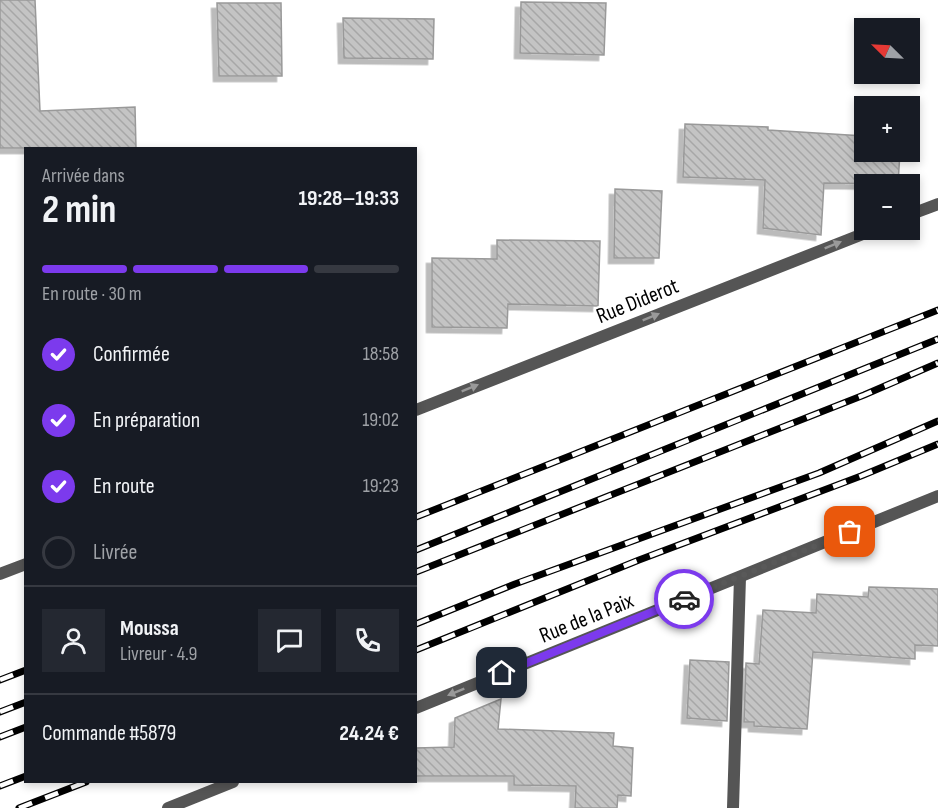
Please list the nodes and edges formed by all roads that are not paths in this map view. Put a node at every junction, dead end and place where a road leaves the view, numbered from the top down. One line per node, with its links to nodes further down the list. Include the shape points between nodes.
1 (938, 204): 2 (street)
2 (920, 211)
3 (854, 237): 4 (street, Rue Diderot, one-way to 3)
4 (417, 410)
5 (938, 496): 8 (street, Rue de la Paix)
6 (24, 565): 7 (street)
7 (0, 574)
8 (740, 577): 9 (street, Rue de la Paix, one-way to 9); 12 (street)
9 (417, 708)
10 (230, 783): 11 (street)
11 (168, 808)
12 (733, 808)

